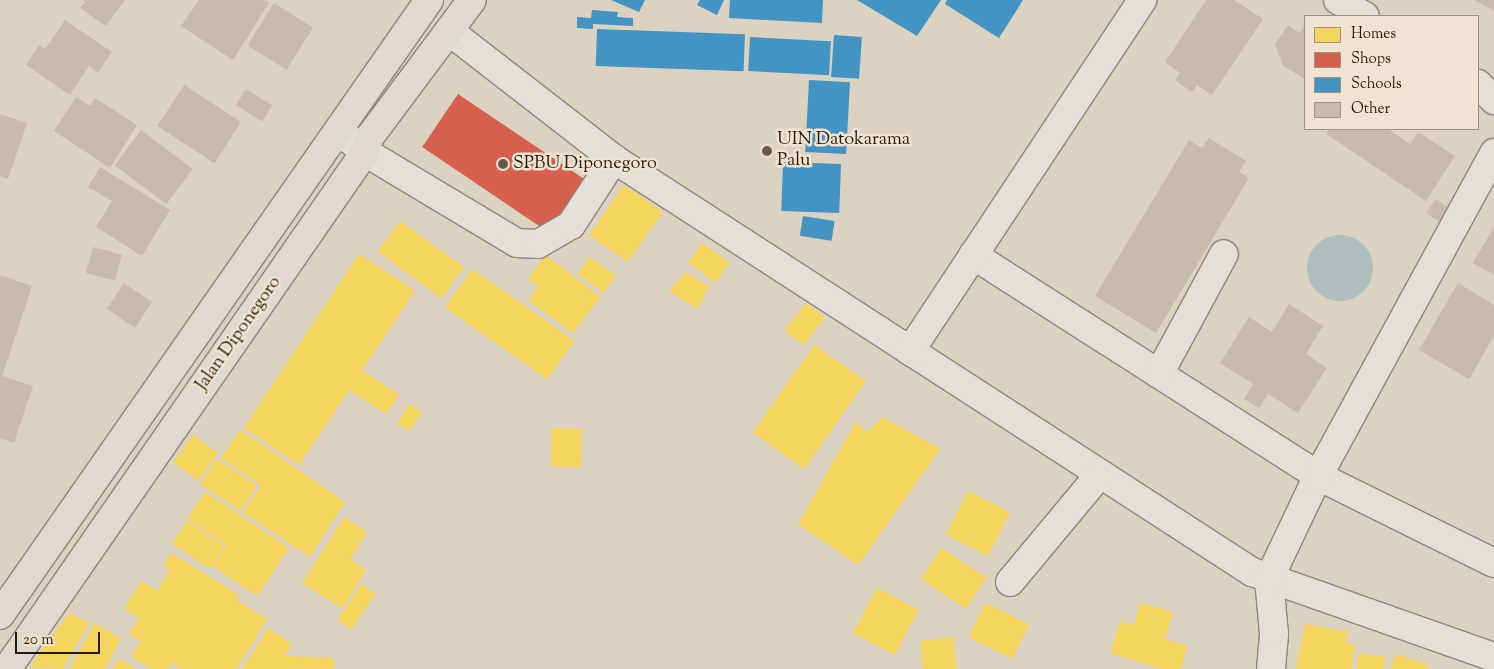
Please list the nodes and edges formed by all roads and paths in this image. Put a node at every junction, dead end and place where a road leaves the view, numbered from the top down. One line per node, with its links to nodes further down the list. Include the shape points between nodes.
1 (472, 0): 6 (highway, Jalan Diponegoro)
2 (1142, 0): 14 (street)
3 (1338, 0): 5 (street)
4 (426, 1): 9 (highway, Jalan Diponegoro)
5 (1363, 15)
6 (449, 32): 10 (highway, Jalan Diponegoro, via 369,138); 12 (street)
7 (1479, 85): 8 (street)
8 (1494, 100)
9 (339, 131): 10 (street); 22 (highway, Jalan Diponegoro)
10 (365, 152): 12 (street, via 517,243 538,244 571,225); 24 (highway, Jalan Diponegoro)
11 (1494, 153): 18 (street)
12 (614, 160): 15 (street)
13 (1224, 254): 16 (street)
14 (973, 255): 15 (street); 16 (street)
15 (910, 351): 17 (street)
16 (1159, 374): 18 (street)
17 (1100, 474): 20 (street); 21 (street)
18 (1318, 476): 19 (street); 20 (street)
19 (1494, 563)
20 (1269, 580): 23 (street); 25 (street, via 1274,634)
21 (1010, 582)
22 (0, 615)
23 (1494, 657)
24 (7, 669)
25 (1271, 669)

